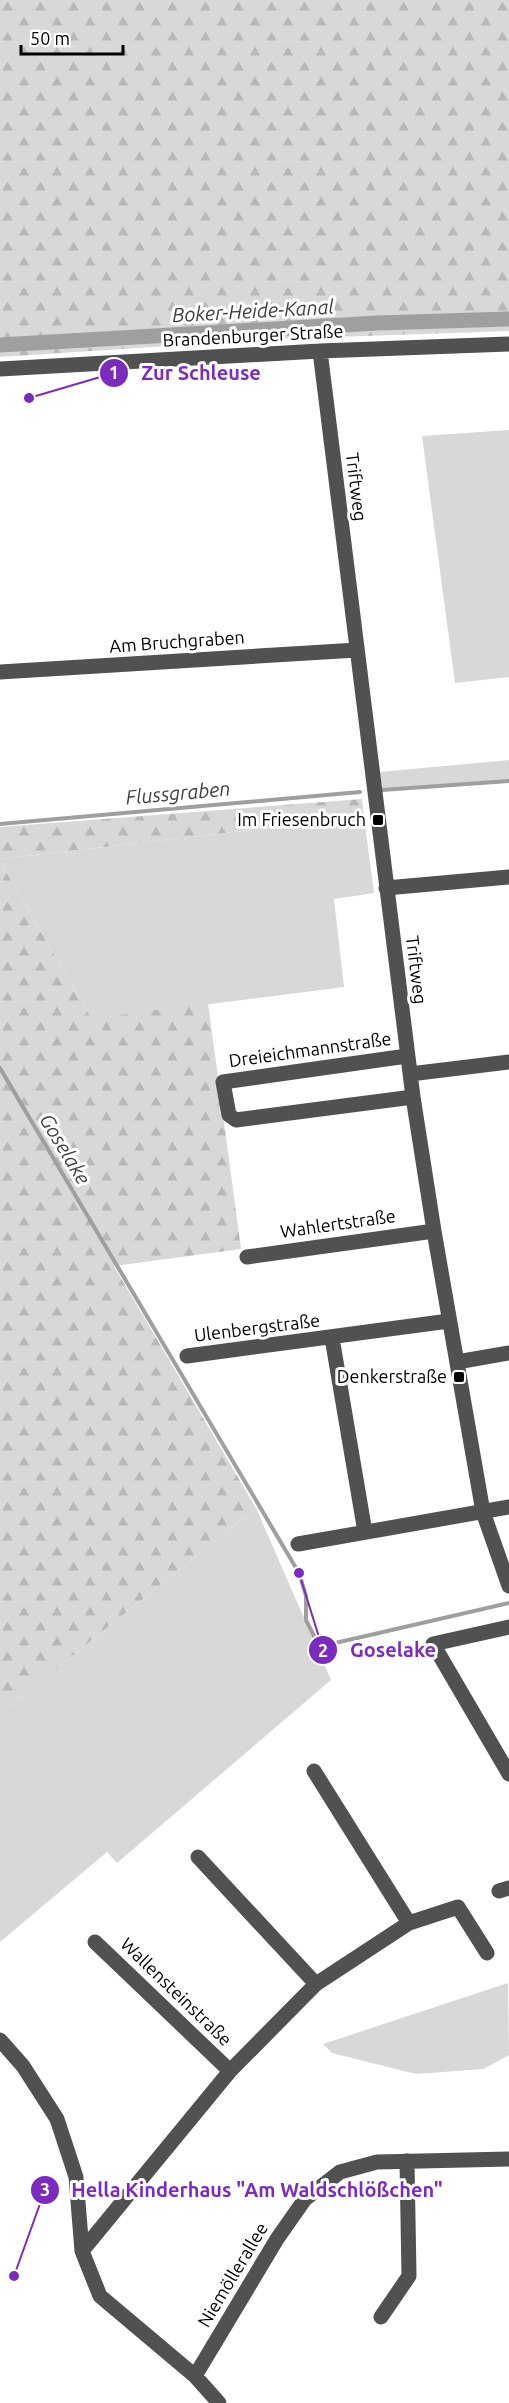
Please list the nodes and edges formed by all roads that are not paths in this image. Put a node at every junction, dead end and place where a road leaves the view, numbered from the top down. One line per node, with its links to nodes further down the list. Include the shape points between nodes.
1 (509, 344): 2 (street, Brandenburger Straße)
2 (320, 351): 3 (street, Brandenburger Straße); 4 (street, Triftweg)
3 (0, 369)
4 (357, 650): 5 (street, Am Bruchgraben); 7 (street, Triftweg)
5 (0, 672)
6 (509, 877): 7 (street)
7 (386, 888): 8 (street, Triftweg)
8 (407, 1056): 10 (street, Triftweg); 11 (street, Dreieichmannstraße, via 223,1082 229,1115 236,1120)
9 (509, 1062): 10 (street)
10 (410, 1074): 11 (street, Triftweg)
11 (413, 1097): 12 (street, Triftweg)
12 (434, 1231): 13 (street, Wahlertstraße); 14 (street, Triftweg)
13 (247, 1257)
14 (449, 1321): 15 (street, Ulenbergstraße); 18 (street, Triftweg)
15 (332, 1338): 17 (street, Ulenbergstraße); 21 (street, Ulenbergstraße)
16 (509, 1353): 18 (street)
17 (187, 1356)
18 (457, 1362): 20 (street, Triftweg)
19 (509, 1507): 20 (street)
20 (483, 1512): 21 (street); 23 (street, Triftweg)
21 (364, 1532): 22 (street)
22 (298, 1544)
23 (509, 1586)
24 (509, 1627): 26 (street, via 433,1644)
25 (314, 1771): 28 (street)
26 (509, 1774)
27 (198, 1857): 31 (street)
28 (409, 1923): 30 (street, Wallensteinstraße, via 458,1906); 31 (street, Wallensteinstraße)
29 (95, 1942): 33 (street, Wallensteinstraße)
30 (487, 1953)
31 (316, 1984): 33 (street, Wallensteinstraße)
32 (0, 2040): 36 (street, via 23,2066 57,2119 76,2177)
33 (230, 2071): 36 (street, Wallensteinstraße)
34 (509, 2159): 35 (street, Niemöllerallee)
35 (407, 2161): 37 (street, via 409,2276); 38 (street, Niemöllerallee, via 377,2162 340,2172 305,2199)
36 (82, 2252): 38 (street, via 100,2296)
37 (381, 2317)
38 (195, 2376): 39 (street)
39 (219, 2403)

